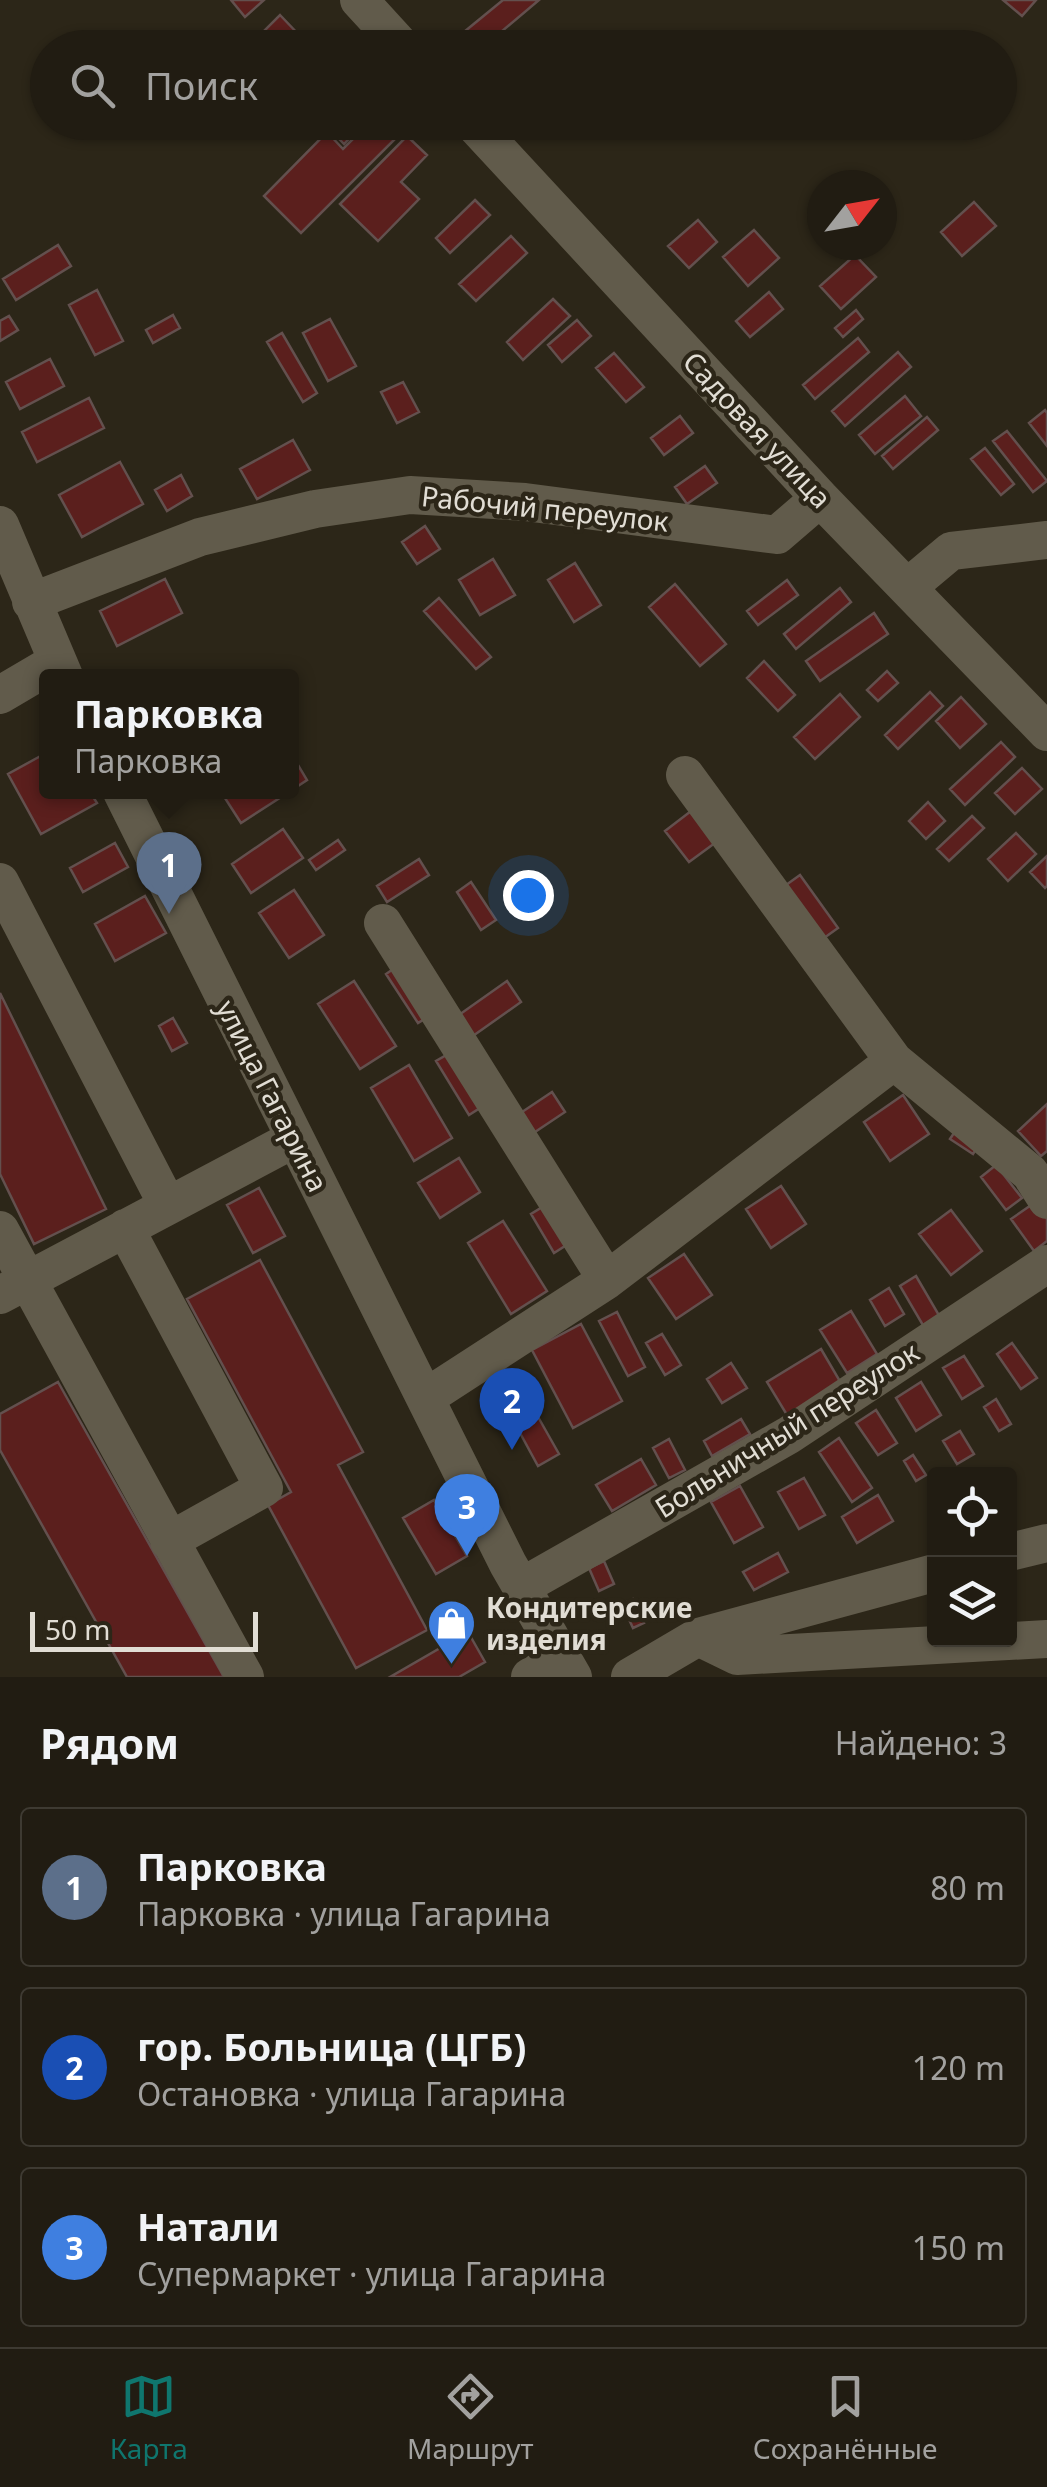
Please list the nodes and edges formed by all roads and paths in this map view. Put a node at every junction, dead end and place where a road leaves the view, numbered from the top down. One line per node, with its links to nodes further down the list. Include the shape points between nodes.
1 (359, 0): 2 (street)
2 (386, 30)
3 (489, 140): 4 (street, Садовая улица)
4 (820, 498): 7 (street, Садовая улица); 8 (street, Рабочий переулок, via 777,535 526,502 410,495 315,508 200,537)
5 (0, 525): 8 (street)
6 (1047, 540): 7 (street, via 951,551)
7 (908, 586): 12 (street, Садовая улица)
8 (31, 602): 9 (street)
9 (60, 669)
10 (39, 678): 11 (street)
11 (0, 695)
12 (1047, 732)
13 (685, 775): 17 (street)
14 (125, 799): 18 (street, улица Гагарина)
15 (0, 882): 20 (street)
16 (383, 923): 24 (street)
17 (894, 1061): 19 (street, via 1030,1173); 24 (street)
18 (294, 1139): 20 (street); 26 (street, улица Гагарина)
19 (1047, 1200)
20 (168, 1206): 21 (street)
21 (125, 1228): 25 (street); 27 (street, via 264,1488)
22 (0, 1230): 25 (street)
23 (1047, 1264): 31 (street, Больничный переулок, via 789,1435)
24 (607, 1280): 26 (street)
25 (14, 1288): 27 (street)
26 (425, 1398): 31 (street, улица Гагарина)
27 (170, 1540): 35 (street)
28 (1047, 1543): 29 (street)
29 (1017, 1550)
30 (927, 1574): 32 (street)
31 (521, 1587): 34 (street, улица Гагарина)
32 (698, 1637): 33 (street, via 737,1656); 37 (street)
33 (1047, 1640)
34 (568, 1668): 36 (street)
35 (244, 1677)
36 (530, 1677)
37 (630, 1677)

